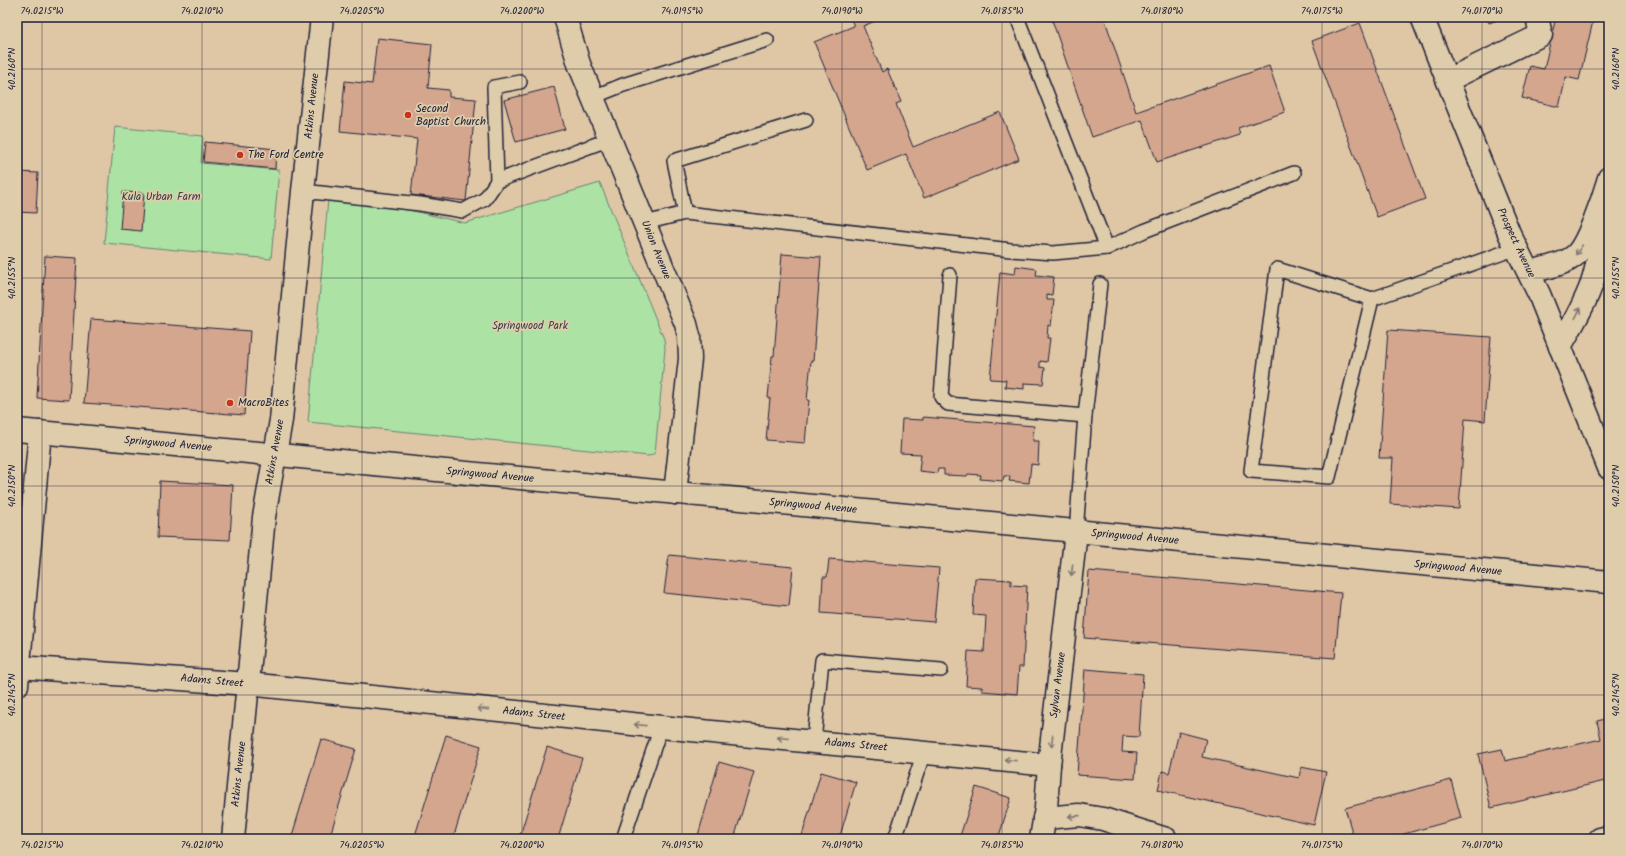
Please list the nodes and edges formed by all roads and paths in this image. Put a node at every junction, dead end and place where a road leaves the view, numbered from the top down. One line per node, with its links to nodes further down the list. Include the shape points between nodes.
1 (322, 17): 15 (street, Atkins Avenue)
2 (565, 17): 9 (street, Union Avenue, via 579,64)
3 (1017, 17): 19 (lane)
4 (1422, 17): 7 (street, Prospect Avenue)
5 (1538, 17): 7 (street, via 1541,35)
6 (767, 40): 9 (lane, via 623,85)
7 (1448, 80): 20 (street, Prospect Avenue)
8 (520, 82): 14 (lane, via 494,87)
9 (593, 97): 11 (street, Union Avenue)
10 (806, 120): 17 (lane, via 674,161)
11 (610, 139): 14 (lane); 18 (street, Union Avenue)
12 (1294, 173): 19 (lane, via 1144,230)
13 (1609, 178): 16 (street)
14 (497, 181): 15 (lane, via 486,199 463,211)
15 (303, 191): 29 (street, Atkins Avenue, via 281,420)
16 (1602, 203): 21 (street, one-way to 21, via 1575,256 1567,261); 25 (street, one-way to 16, via 1593,280 1598,259)
17 (686, 213): 18 (lane); 19 (lane, via 1011,250 1053,253)
18 (645, 223): 31 (street, Union Avenue, via 689,336 690,359)
19 (1107, 248)
20 (1517, 248): 21 (street, Prospect Avenue); 24 (lane)
21 (1529, 272): 25 (street, Prospect Avenue)
22 (950, 275): 26 (lane, via 941,397 948,404)
23 (1100, 284): 26 (lane)
24 (1372, 299): 24 (lane, via 1329,477 1251,471 1277,269)
25 (1560, 347): 30 (street, Prospect Avenue)
26 (1085, 416): 32 (lane)
27 (17, 430): 28 (street, Springwood Avenue)
28 (40, 432): 29 (street, Springwood Avenue); 35 (street)
29 (275, 455): 31 (street, Springwood Avenue); 36 (street, Atkins Avenue, via 264,517)
30 (1609, 468)
31 (675, 493): 32 (street, Springwood Avenue)
32 (1076, 532): 33 (street, Springwood Avenue); 40 (street, Sylvan Avenue, one-way to 40)
33 (1609, 582)
34 (941, 670): 38 (lane, via 822,660)
35 (18, 676): 36 (street, Adams Street)
36 (248, 684): 37 (street, Adams Street, one-way to 36); 43 (street, Atkins Avenue)
37 (662, 727): 38 (street, Adams Street, one-way to 37); 44 (lane)
38 (814, 741): 39 (street, Adams Street)
39 (924, 752): 40 (street, Adams Street, one-way to 39); 45 (lane)
40 (1049, 764): 41 (street, Sylvan Avenue)
41 (1042, 829): 46 (street, one-way to 41, via 1103,819 1080,815)
42 (1609, 837): 47 (street)
43 (233, 839)
44 (623, 839)
45 (895, 839)
46 (1166, 839)
47 (1600, 839)

